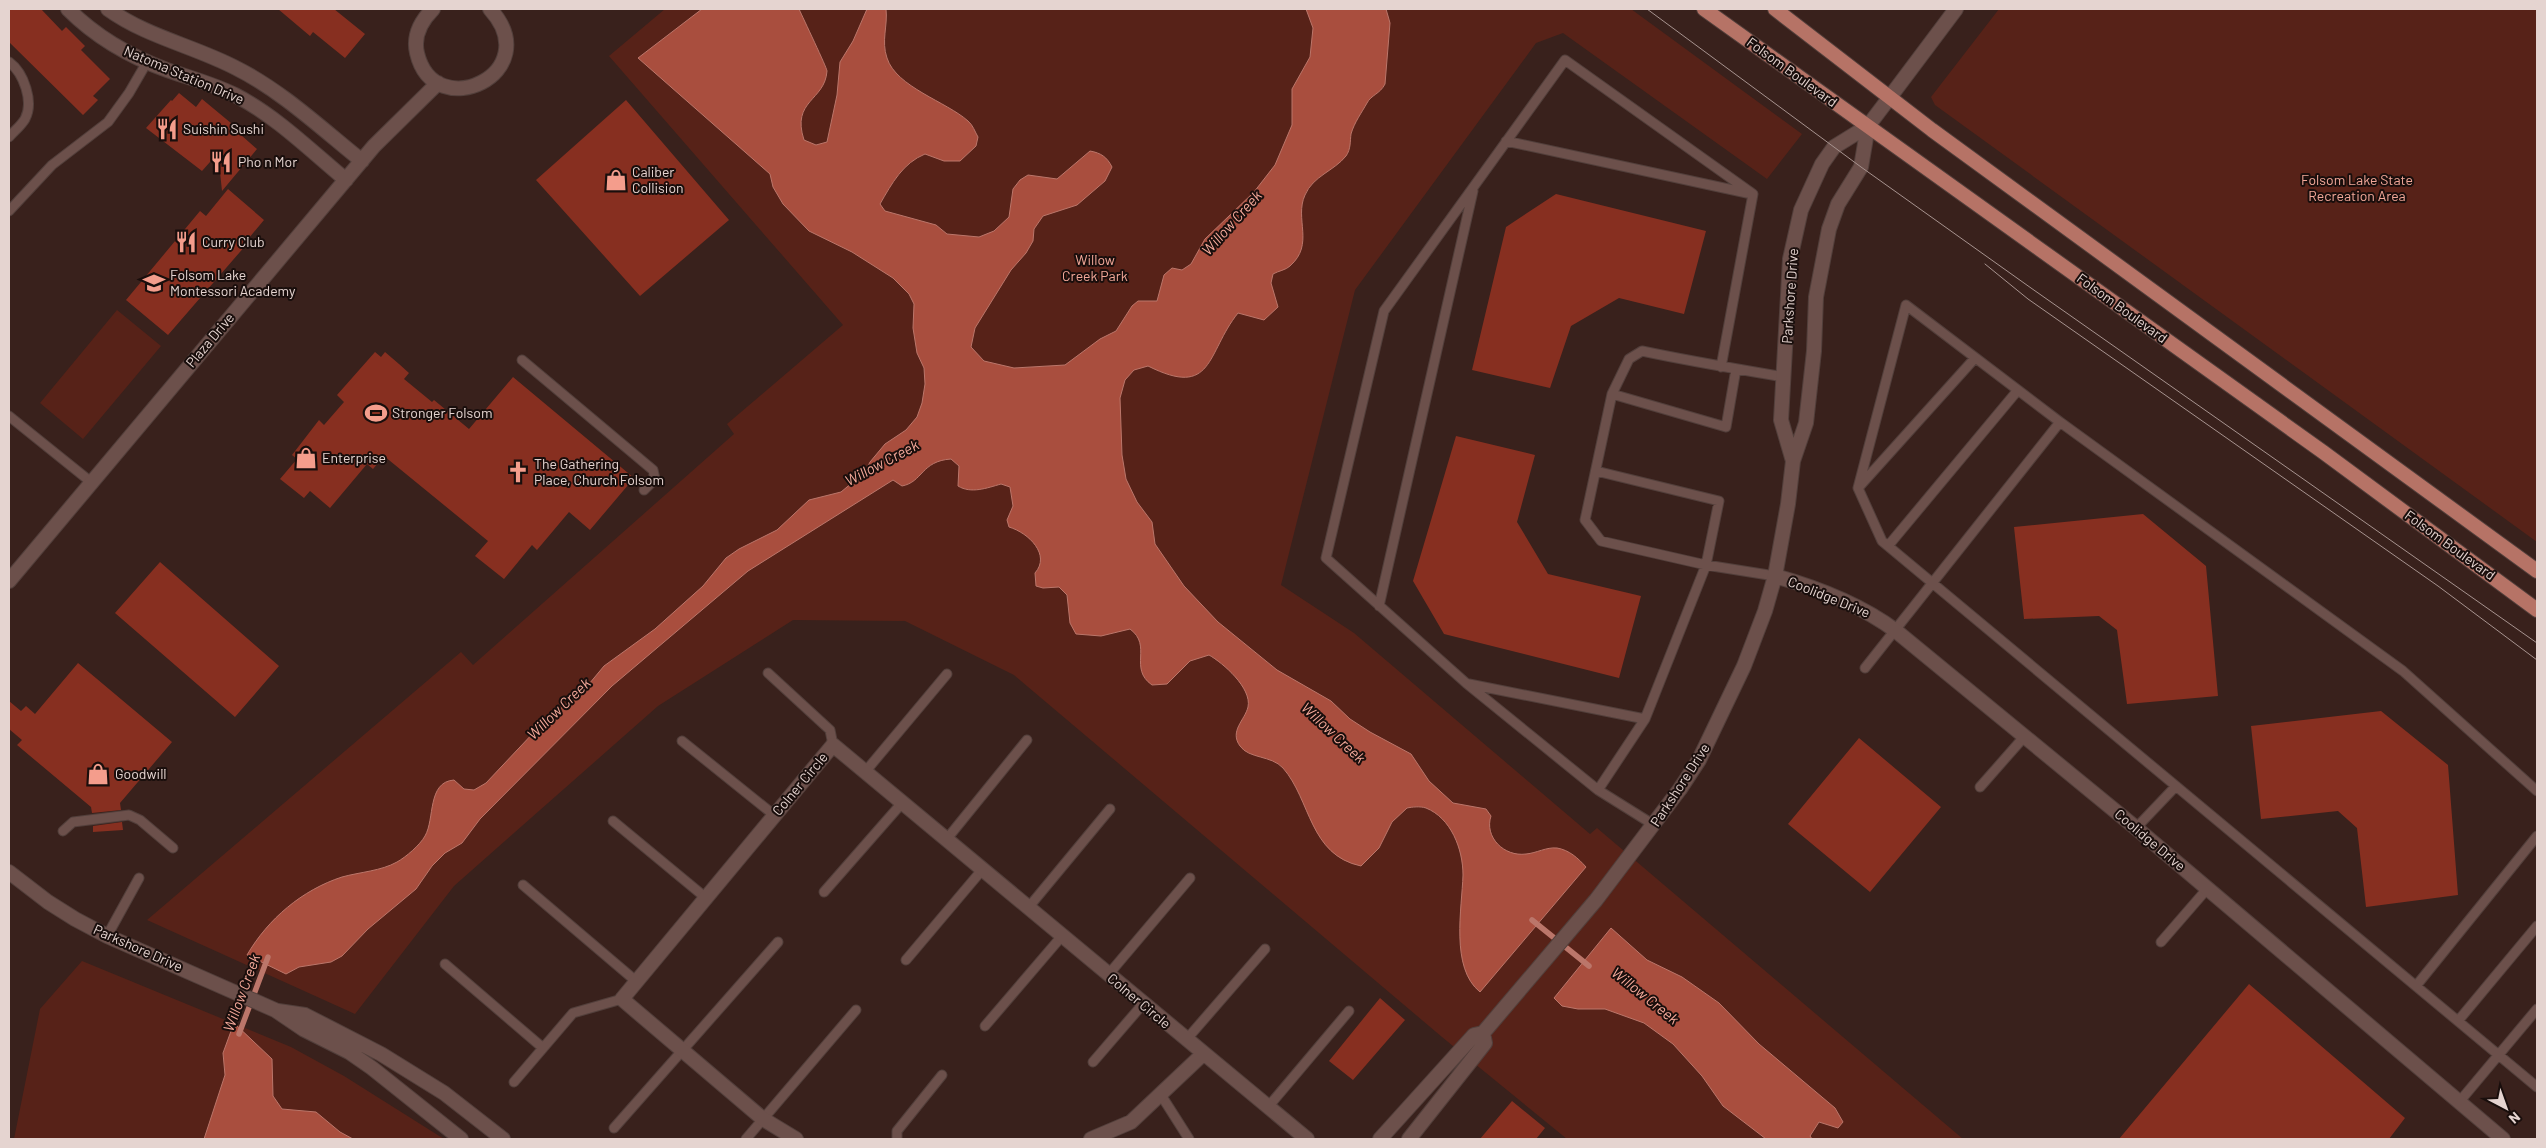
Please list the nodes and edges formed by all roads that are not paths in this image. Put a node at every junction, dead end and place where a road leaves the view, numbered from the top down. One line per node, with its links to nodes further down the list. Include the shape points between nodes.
1 (68, 9): 9 (street, Natoma Station Drive, via 114,45)
2 (108, 9): 15 (street, Natoma Station Drive, via 146,31 237,68 271,89)
3 (433, 9): 10 (street, via 417,32 416,46 419,61)
4 (490, 9): 10 (street, via 505,30 507,48 498,69 482,84 468,89)
5 (1704, 9): 12 (main road, Folsom Boulevard)
6 (1775, 9): 11 (main road)
7 (1956, 9): 11 (street, Parkshore Drive)
8 (9, 62): 13 (lane, via 25,84 28,102 24,121)
9 (147, 62): 16 (street, Natoma Station Drive, via 235,95 266,114); 19 (lane, via 108,122 52,165)
10 (438, 83): 15 (street, Plaza Drive)
11 (1890, 97): 12 (street, Parkshore Drive); 36 (main road)
12 (1868, 126): 24 (street, Parkshore Drive, via 1834,147 1822,164 1801,210 1790,259); 29 (street, Parkshore Drive, via 1861,167 1838,204 1829,229 1816,297 1806,423); 41 (main road, Folsom Boulevard, via 2323,452)
13 (9, 137)
14 (1506, 141): 17 (lane); 18 (lane); 18 (lane, via 1565,60)
15 (362, 161): 16 (street, Plaza Drive)
16 (346, 180): 31 (street, Plaza Drive)
17 (1474, 185): 40 (lane); 40 (lane, via 1384,311 1328,549 1326,558)
18 (1752, 194): 22 (lane)
19 (9, 211)
20 (1975, 358): 25 (lane); 32 (lane); 32 (lane, via 1906,305)
21 (522, 360): 33 (lane, via 653,470 655,479)
22 (1722, 367): 23 (lane); 26 (lane, via 1642,351 1629,359)
23 (1736, 369): 24 (lane); 26 (lane, via 1726,427)
24 (1784, 377): 29 (street, Parkshore Drive, via 1781,420)
25 (2018, 390): 28 (lane); 34 (lane)
26 (1612, 394): 30 (lane)
27 (9, 416): 31 (lane)
28 (2060, 422): 39 (lane); 56 (lane, via 2403,671)
29 (1793, 461): 37 (street, Parkshore Drive)
30 (1596, 471): 35 (lane, via 1585,520 1600,541); 35 (lane, via 1719,501)
31 (91, 482): 38 (street, Plaza Drive)
32 (1858, 488): 34 (lane, via 1882,541)
33 (644, 490)
34 (1888, 546): 39 (lane)
35 (1706, 565): 37 (lane); 47 (lane)
36 (2537, 571)
37 (1775, 576): 42 (street, Coolidge Drive, via 1854,604); 61 (street, Parkshore Drive, via 1744,666 1714,731 1699,760)
38 (9, 581)
39 (1932, 583): 42 (lane); 53 (lane)
40 (1379, 606): 46 (lane)
41 (2537, 610)
42 (1896, 631): 43 (lane); 48 (street, Coolidge Drive)
43 (1865, 668)
44 (768, 673): 51 (lane, via 830,730)
45 (948, 674): 52 (lane)
46 (1466, 684): 47 (lane); 55 (lane)
47 (1645, 719): 55 (lane)
48 (2024, 737): 54 (lane); 62 (street, Coolidge Drive)
49 (1027, 740): 65 (lane)
50 (682, 741): 59 (lane)
51 (833, 745): 52 (street, Colner Circle); 59 (street, Colner Circle)
52 (865, 772): 57 (street, Colner Circle)
53 (2176, 786): 62 (lane); 86 (lane)
54 (1980, 787)
55 (1598, 790): 61 (lane)
56 (2537, 791)
57 (902, 803): 65 (street, Colner Circle); 73 (lane)
58 (1110, 809): 75 (lane)
59 (774, 816): 74 (street, Colner Circle)
60 (614, 821): 74 (lane)
61 (1654, 825): 95 (street, Parkshore Drive)
62 (2136, 828): 72 (street, Coolidge Drive)
63 (63, 831): 66 (lane, via 73,822 129,815 140,820)
64 (2537, 836): 86 (lane)
65 (946, 840): 67 (street, Colner Circle)
66 (173, 848)
67 (982, 870): 75 (street, Colner Circle); 82 (lane)
68 (9, 872): 77 (street, Parkshore Drive, via 48,902)
69 (139, 878): 77 (lane)
70 (1190, 878): 84 (lane)
71 (523, 885): 85 (lane)
72 (2207, 889): 80 (lane); 106 (street, Coolidge Drive)
73 (824, 892)
74 (706, 898): 85 (street, Colner Circle)
75 (1028, 908): 78 (street, Colner Circle)
76 (2537, 926): 93 (lane)
77 (107, 936): 90 (street, Parkshore Drive)
78 (1062, 936): 84 (street, Colner Circle); 94 (lane)
79 (778, 942): 98 (lane)
80 (2161, 942)
81 (1265, 949): 96 (lane)
82 (906, 960)
83 (445, 964): 97 (lane)
84 (1108, 975): 88 (street, Colner Circle)
85 (637, 982): 87 (street, Colner Circle)
86 (2416, 986): 93 (lane)
87 (622, 999): 97 (lane, via 573,1013); 98 (street)
88 (1143, 1004): 96 (street, Colner Circle); 101 (lane)
89 (2537, 1009): 100 (lane)
90 (275, 1010): 110 (street, Parkshore Drive, via 303,1029 349,1052); 111 (street, Parkshore Drive, via 305,1015 374,1050 444,1092)
91 (856, 1010): 108 (lane)
92 (1349, 1011): 107 (lane)
93 (2458, 1021): 100 (lane)
94 (984, 1026)
95 (1483, 1033): 118 (street, Parkshore Drive, via 1474,1035); 119 (street, Parkshore Drive, via 1485,1043)
96 (1186, 1040): 99 (street, Colner Circle)
97 (543, 1048): 103 (lane)
98 (683, 1051): 108 (street); 109 (lane)
99 (1203, 1054): 105 (street); 107 (street, Colner Circle)
100 (2499, 1056): 104 (lane); 106 (lane)
101 (1093, 1062)
102 (942, 1075): 114 (lane, via 897,1131)
103 (514, 1082)
104 (2537, 1087)
105 (1161, 1095): 115 (street, via 1131,1122); 116 (lane)
106 (2460, 1101): 120 (street, Coolidge Drive)
107 (1268, 1107): 117 (street, Colner Circle)
108 (762, 1119): 112 (lane); 113 (street)
109 (614, 1128)
110 (461, 1139)
111 (503, 1139)
112 (746, 1139)
113 (796, 1139)
114 (897, 1139)
115 (1091, 1139)
116 (1189, 1139)
117 (1307, 1139)
118 (1380, 1139)
119 (1409, 1139)
120 (2503, 1139)

